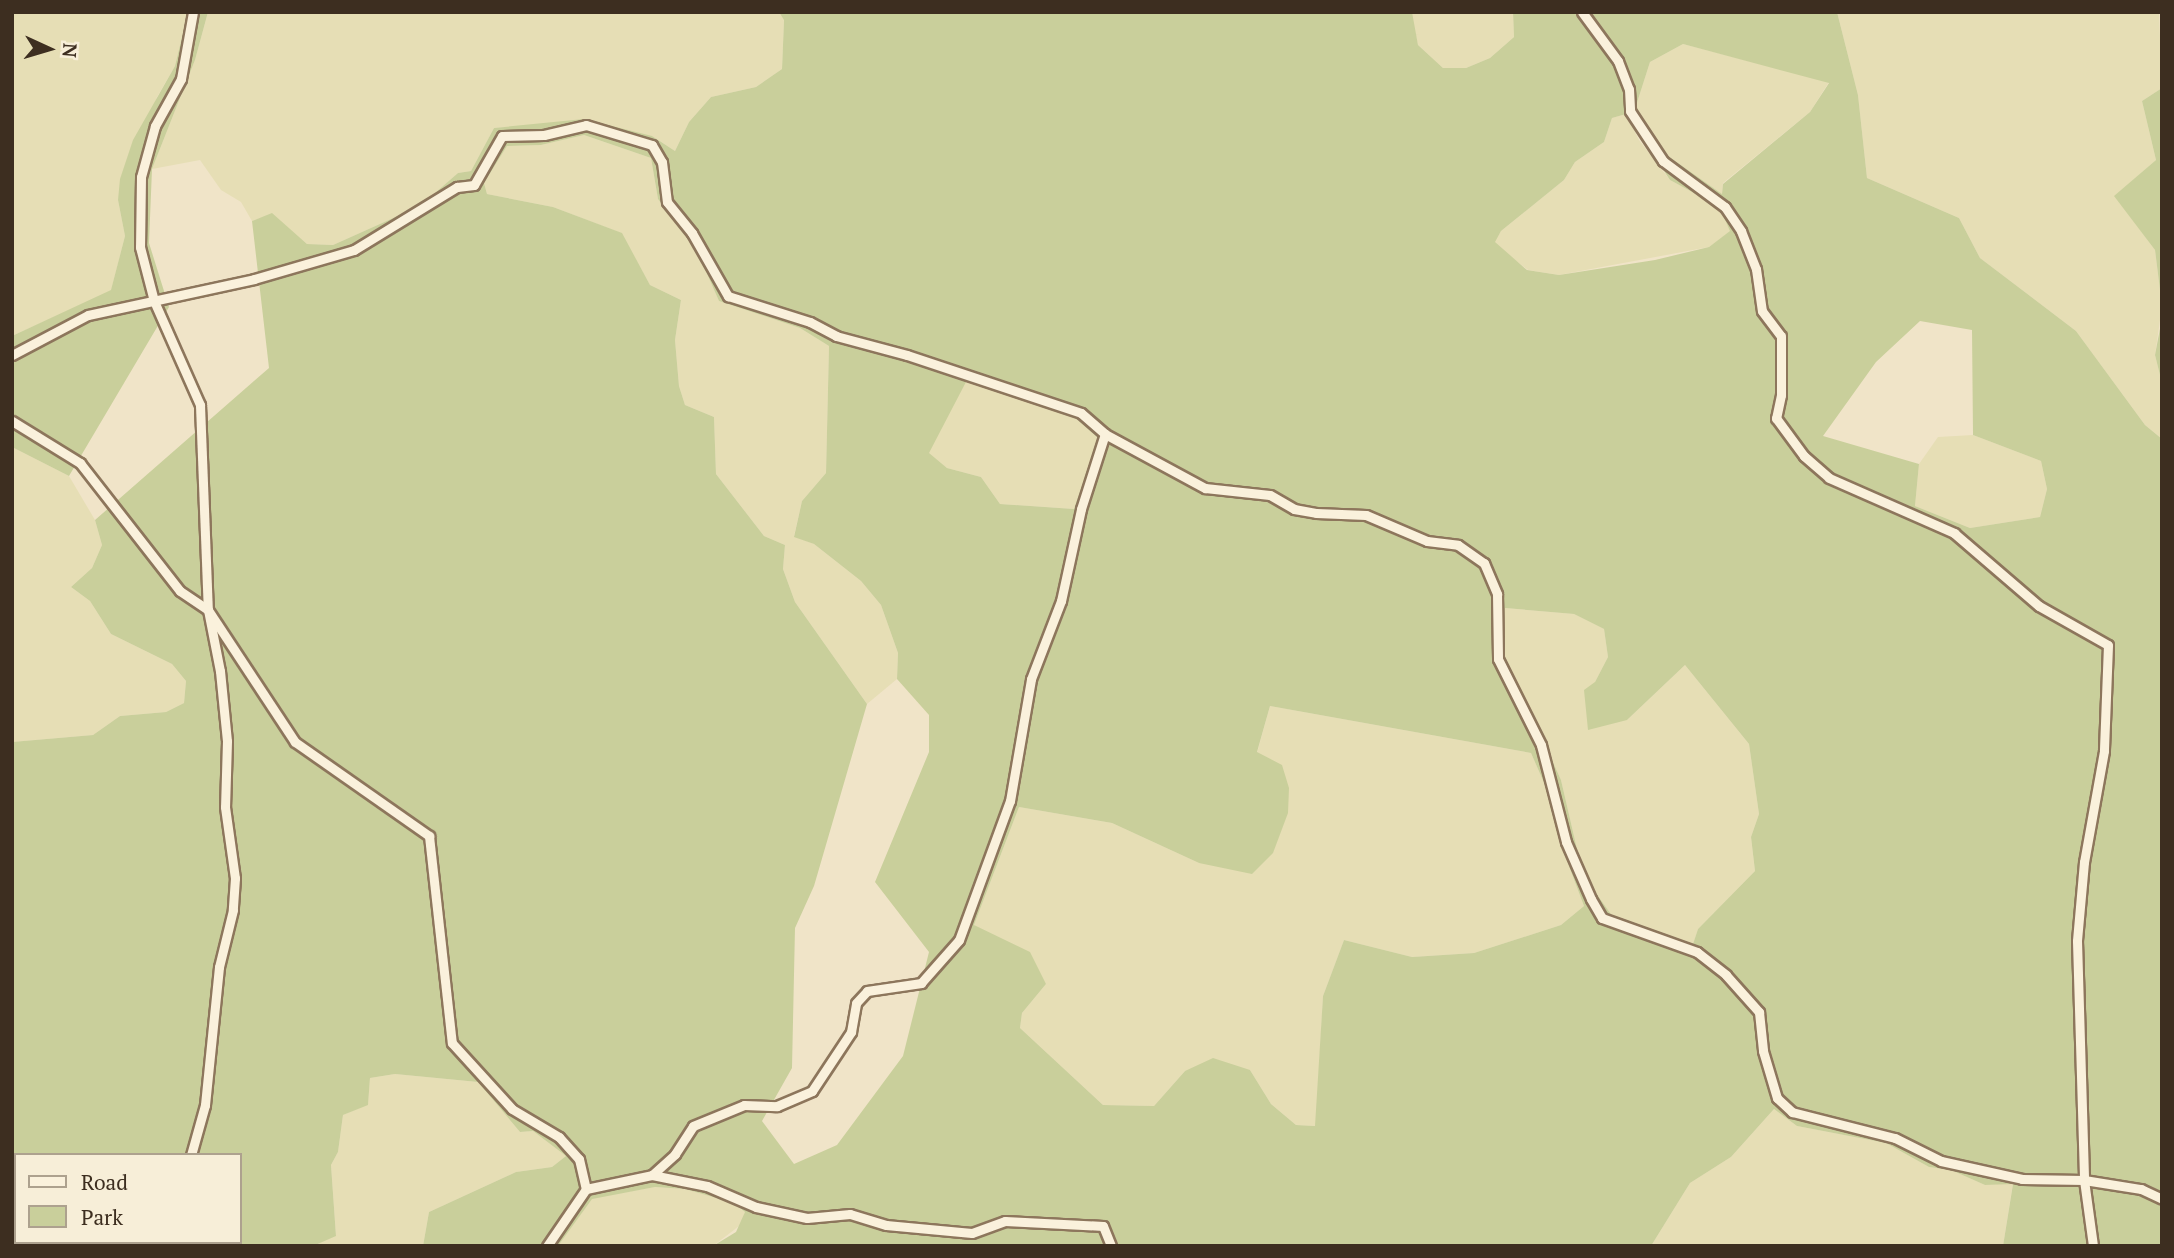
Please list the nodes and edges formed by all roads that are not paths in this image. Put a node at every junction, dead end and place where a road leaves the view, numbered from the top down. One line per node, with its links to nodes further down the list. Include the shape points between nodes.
1 (193, 12): 3 (street, via 181,79 155,125 141,177 140,247)
2 (1583, 12): 10 (street, via 1618,61 1629,89 1630,111 1663,161 1725,207 1741,232 1756,269 1762,311 1781,337 1781,395 1776,418 1804,456 1829,478 1954,533 2039,606 2108,645 2104,751 2084,862 2077,941)
3 (154, 300): 4 (street, via 88,315); 6 (street, via 354,250 457,187 474,185 502,135 544,135 586,125 652,145 662,162 667,202 692,233 728,296 810,322 836,336 1081,414); 7 (street, via 200,405)
4 (12, 355)
5 (12, 422): 7 (street, via 80,463 180,591)
6 (1105, 434): 9 (street, via 1081,509 1061,601 1031,679 1010,801 958,940 921,983 867,990 856,1003 850,1032 812,1091 777,1106 744,1105 694,1126 675,1154); 10 (street, via 1205,488 1270,495 1294,509 1316,513 1366,516 1427,541 1458,545 1483,563 1497,594 1498,659 1541,745 1566,842 1591,899 1602,918 1697,952 1740,990 1759,1012 1763,1051 1777,1098 1792,1112 1895,1138 1941,1161 2022,1179)
7 (208, 610): 8 (street, via 220,671 227,741 225,807 235,878 233,910 219,967 205,1105); 11 (street, via 295,742 429,836 452,1043 512,1109 559,1137 579,1160)
8 (192, 1153)
9 (652, 1175): 11 (street); 14 (street, via 707,1186 756,1207 807,1218 850,1214 886,1225 972,1233 1005,1221 1103,1226)
10 (2084, 1180): 12 (street, via 2141,1189); 15 (street)
11 (586, 1189): 13 (street)
12 (2162, 1199)
13 (547, 1246)
14 (1111, 1246)
15 (2093, 1246)

